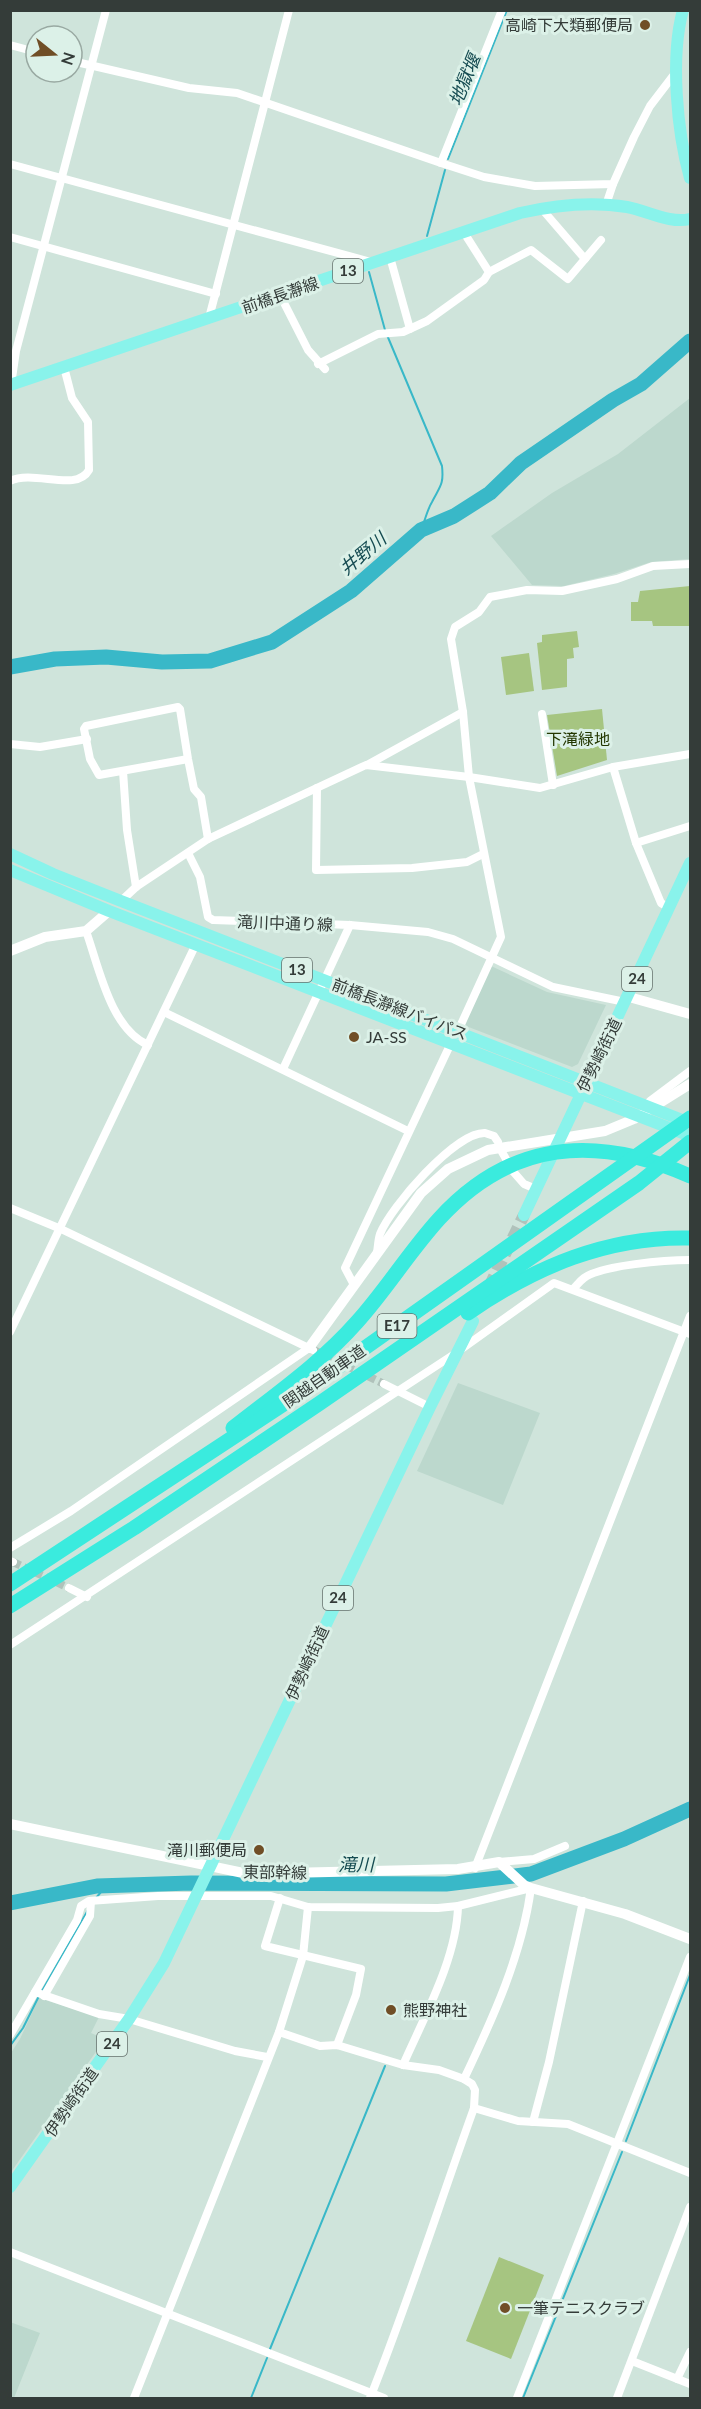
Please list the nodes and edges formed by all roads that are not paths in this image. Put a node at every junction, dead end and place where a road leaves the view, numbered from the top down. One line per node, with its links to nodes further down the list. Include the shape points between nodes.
1 (106, 10): 6 (street)
2 (289, 10): 8 (street)
3 (499, 11): 9 (street)
4 (685, 14): 7 (main road, via 676,55)
5 (84, 65): 6 (street)
6 (91, 67): 8 (street, via 189,88 237,93); 11 (street)
7 (677, 71): 12 (main road, via 680,124); 13 (street, via 650,106)
8 (265, 103): 9 (street); 17 (street)
9 (441, 163): 13 (street, via 484,177 535,186)
10 (10, 164): 11 (street)
11 (62, 178): 17 (street); 21 (street)
12 (690, 178)
13 (613, 184): 14 (street)
14 (606, 205): 15 (main road, 前橋長瀞線 / 13); 16 (main road, 前橋長瀞線 / 13, via 628,207 679,222)
15 (541, 208): 18 (main road, 前橋長瀞線 / 13); 23 (street)
16 (690, 219)
17 (233, 225): 24 (street); 26 (street)
18 (463, 231): 22 (main road, 前橋長瀞線 / 13); 25 (street)
19 (10, 237): 21 (street)
20 (601, 240): 23 (street)
21 (44, 246): 26 (street); 31 (street)
22 (390, 257): 24 (main road, 前橋長瀞線 / 13); 29 (street)
23 (585, 259): 25 (street, via 568,279 531,250)
24 (372, 263): 27 (main road, 前橋長瀞線 / 13)
25 (489, 272): 29 (street, via 484,280 428,321)
26 (216, 294): 28 (street)
27 (280, 295): 28 (main road, 前橋長瀞線 / 13); 29 (street, via 303,340 322,366 382,334)
28 (209, 318): 30 (main road, 前橋長瀞線 / 13)
29 (410, 329)
30 (64, 367): 31 (main road, 前橋長瀞線 / 13); 32 (street, via 72,398 88,422 87,475 72,482 35,476)
31 (11, 385)
32 (10, 481)
33 (690, 564): 34 (street, via 653,566 562,591 527,590 490,597 479,612 455,627 451,639)
34 (463, 712): 40 (street); 43 (street)
35 (542, 714): 44 (street)
36 (87, 739): 37 (street, via 40,747); 39 (street, via 86,726 178,707); 42 (street, via 90,759 99,775)
37 (10, 744)
38 (690, 754): 41 (street)
39 (188, 759): 42 (street); 47 (street, via 194,789 201,797)
40 (366, 765): 43 (street); 45 (street)
41 (613, 767): 44 (street); 48 (street)
42 (123, 771): 54 (street)
43 (469, 777): 44 (street, via 540,788); 51 (street)
44 (553, 785)
45 (317, 788): 47 (street); 51 (street, via 316,870 445,865 467,862)
46 (690, 826): 48 (street)
47 (208, 839): 49 (street)
48 (636, 843): 56 (street, via 661,903)
49 (188, 853): 54 (street); 58 (street, 滝川中通り線, via 200,877 208,917 213,920)
50 (10, 854): 55 (main road, 前橋長瀞線バイパス / 13)
51 (483, 854): 62 (street, via 501,937)
52 (690, 863): 56 (main road, 伊勢崎街道 / 24)
53 (10, 870): 57 (main road, 前橋長瀞線バイパス / 13)
54 (136, 887): 55 (street)
55 (121, 901): 57 (street); 63 (main road, 前橋長瀞線バイパス / 13)
56 (669, 908): 64 (main road, 伊勢崎街道 / 24)
57 (110, 911): 59 (street); 60 (main road, 前橋長瀞線バイパス / 13)
58 (350, 925): 62 (street, 滝川中通り線, via 428,932 453,939); 63 (street)
59 (86, 931): 61 (street, via 45,937); 69 (street, via 117,1014 126,1029)
60 (196, 944): 63 (main road, 前橋長瀞線バイパス / 13); 65 (street)
61 (10, 951)
62 (490, 958): 64 (street, 滝川中通り線, via 553,987); 67 (street)
63 (322, 986): 67 (main road, 前橋長瀞線バイパス / 13); 68 (main road, 前橋長瀞線バイパス / 13); 70 (street)
64 (627, 1000): 66 (street, 滝川中通り線); 72 (main road, 伊勢崎街道 / 24)
65 (164, 1012): 69 (street); 70 (street)
66 (690, 1014)
67 (458, 1031): 72 (main road, 前橋長瀞線バイパス / 13)
68 (451, 1043): 74 (main road, 前橋長瀞線バイパス / 13); 78 (street)
69 (148, 1045): 85 (street)
70 (283, 1069): 78 (street)
71 (690, 1071): 75 (street)
72 (586, 1082): 74 (main road, 伊勢崎街道 / 24); 77 (main road, 前橋長瀞線バイパス / 13)
73 (690, 1084): 80 (street, via 633,1119 605,1131)
74 (581, 1094): 79 (main road, 前橋長瀞線バイパス / 13); 82 (main road, 伊勢崎街道 / 24)
75 (651, 1101)
76 (690, 1118): 101 (highway, 関越自動車道 / E17, via 311,1386)
77 (690, 1123)
78 (408, 1131): 89 (street, via 345,1268)
79 (689, 1141): 99 (highway, 関越自動車道 / E17, via 639,1183)
80 (504, 1156): 81 (highway, via 598,1150 639,1157); 82 (street, via 524,1184); 87 (street, via 473,1155 435,1178); 87 (street, via 494,1136 484,1133 460,1142 440,1158 391,1215 380,1234); 101 (highway, via 439,1220 336,1345 304,1374)
81 (690, 1176)
82 (536, 1189): 84 (main road, 伊勢崎街道 / 24)
83 (10, 1208): 85 (street)
84 (524, 1215)
85 (61, 1229): 93 (street); 95 (street)
86 (690, 1238): 99 (highway, via 609,1246 551,1265 512,1284 370,1381)
87 (376, 1254): 89 (street)
88 (690, 1260): 90 (street, via 612,1269 585,1277)
89 (354, 1285): 95 (street)
90 (574, 1288): 94 (street); 96 (street, via 554,1282)
91 (690, 1316): 94 (street)
92 (473, 1321): 96 (main road, 伊勢崎街道 / 24)
93 (10, 1332)
94 (687, 1333): 111 (street)
95 (312, 1349): 102 (street)
96 (456, 1353): 98 (street); 100 (main road, 伊勢崎街道 / 24)
97 (384, 1384): 98 (street)
98 (398, 1390): 100 (street); 105 (street)
99 (320, 1403): 106 (highway, 関越自動車道 / E17)
100 (429, 1407): 112 (main road, 伊勢崎街道 / 24)
101 (123, 1511): 103 (highway, 関越自動車道 / E17)
102 (10, 1548)
103 (10, 1584)
104 (69, 1588): 105 (street)
105 (87, 1597): 107 (street)
106 (10, 1606)
107 (10, 1645)
108 (10, 1824): 112 (street, 東部幹線)
109 (565, 1846): 110 (street, via 534,1859)
110 (502, 1864): 111 (street, 東部幹線); 113 (street)
111 (476, 1868): 112 (street, 東部幹線, via 262,1875)
112 (209, 1871): 114 (main road, 24)
113 (531, 1888): 117 (street); 118 (street); 131 (street, via 526,1923 509,1973)
114 (198, 1894): 115 (street); 116 (street); 125 (main road, 伊勢崎街道 / 24, via 164,1963)
115 (280, 1898): 119 (street); 121 (street, via 265,1946)
116 (91, 1901): 123 (street, via 81,1906 77,1920); 124 (street, via 90,1916)
117 (583, 1901): 120 (street); 133 (street)
118 (458, 1905): 119 (street); 130 (street, via 458,1922 444,1971)
119 (308, 1907): 121 (street)
120 (690, 1939)
121 (303, 1956): 126 (street); 128 (street, via 361,1969 356,1997)
122 (690, 1957): 134 (street)
123 (35, 1992): 124 (street); 127 (street)
124 (44, 1996): 125 (street, via 99,2014)
125 (129, 2019): 129 (street); 136 (main road, 伊勢崎街道 / 24)
126 (279, 2032): 128 (street, via 320,2046); 129 (street)
127 (10, 2035)
128 (337, 2045): 130 (street)
129 (267, 2058): 139 (street)
130 (403, 2065): 131 (street, via 439,2070)
131 (464, 2079): 132 (street, via 475,2090)
132 (474, 2108): 133 (street); 144 (street)
133 (533, 2122): 134 (street, via 568,2124)
134 (617, 2144): 135 (street); 147 (street)
135 (690, 2173)
136 (10, 2187)
137 (690, 2207): 141 (street)
138 (10, 2252): 139 (street)
139 (167, 2314): 144 (street); 145 (street)
140 (690, 2352): 142 (street)
141 (632, 2361): 142 (street); 148 (street)
142 (677, 2379): 143 (street)
143 (690, 2384)
144 (371, 2396): 146 (street)
145 (134, 2398)
146 (384, 2398)
147 (517, 2398)
148 (616, 2398)

